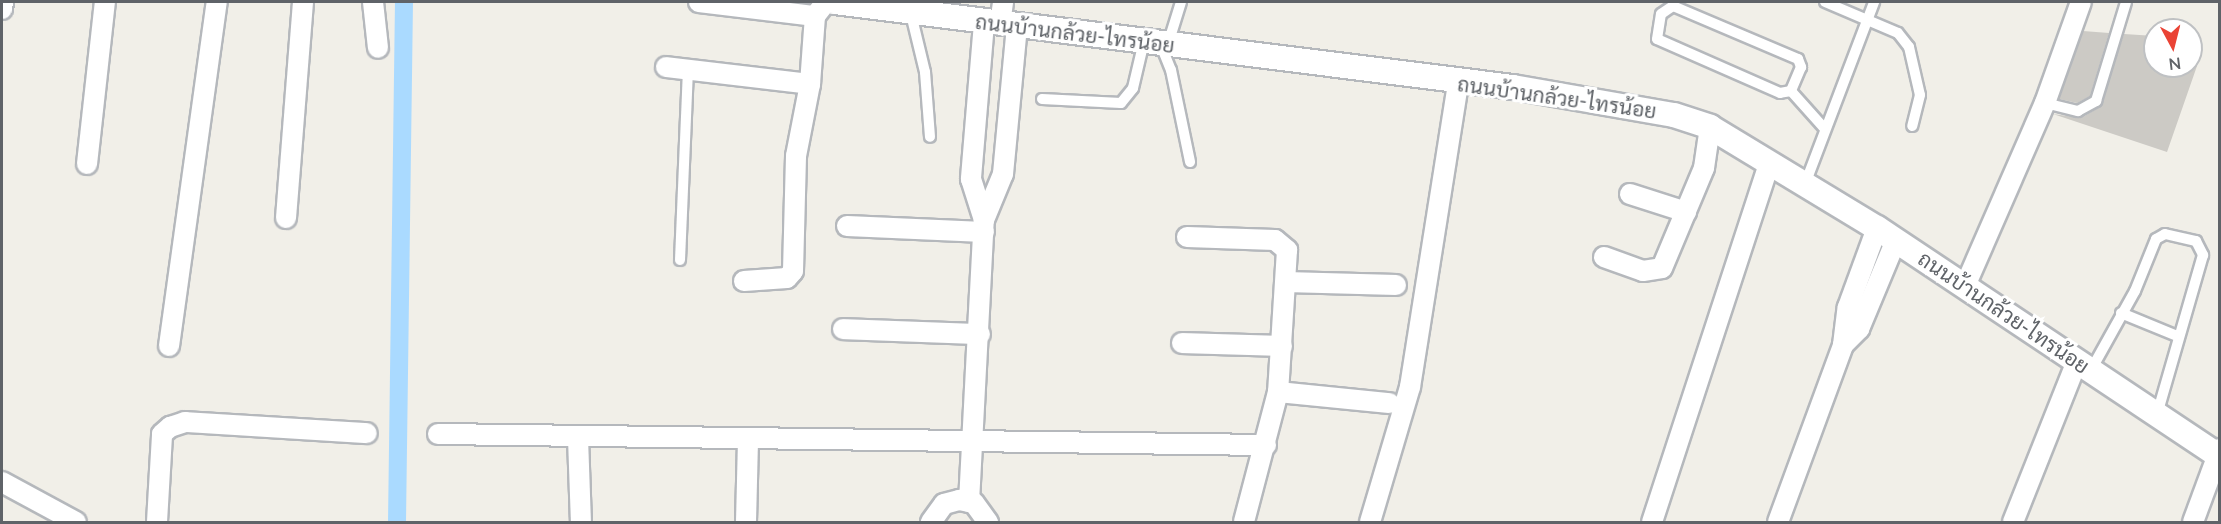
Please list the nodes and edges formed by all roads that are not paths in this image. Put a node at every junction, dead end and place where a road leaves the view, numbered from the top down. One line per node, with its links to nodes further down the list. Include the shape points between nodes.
1 (3, 2): 13 (street)
2 (105, 2): 33 (street)
3 (217, 2): 53 (street)
4 (303, 2): 37 (street)
5 (372, 2): 19 (street)
6 (699, 2): 14 (street)
7 (835, 2): 15 (street, ถนนบ้านกล้วย-ไทรน้อย)
8 (1181, 2): 18 (lane)
9 (1825, 2): 16 (lane)
10 (1874, 2): 16 (lane)
11 (2081, 2): 26 (street)
12 (2126, 2): 26 (lane, via 2096,101 2078,111)
13 (2, 9)
14 (820, 9): 23 (street)
15 (911, 14): 17 (street, ถนนบ้านกล้วย-ไทรน้อย); 30 (lane, via 926,72)
16 (1868, 18): 27 (lane, via 1898,33 1915,61 1920,95); 29 (lane)
17 (1001, 19): 18 (street, ถนนบ้านกล้วย-ไทรน้อย); 39 (street, via 1003,174); 39 (street, via 971,179)
18 (1157, 43): 22 (street, ถนนบ้านกล้วย-ไทรน้อย); 25 (lane, via 1121,103); 31 (lane, via 1172,70)
19 (378, 48)
20 (666, 67): 21 (street)
21 (688, 72): 23 (street); 43 (lane)
22 (1458, 83): 28 (street, ถนนบ้านกล้วย-ไทรน้อย, via 1628,105); 75 (street, via 1410,387)
23 (810, 84): 44 (street, via 796,156 793,271 787,278)
24 (1791, 91): 24 (lane, via 1801,68 1798,59 1673,6 1664,8 1657,39 1780,93); 29 (lane)
25 (1042, 99)
26 (2045, 103): 47 (street)
27 (1912, 126)
28 (1710, 127): 32 (street, ถนนบ้านกล้วย-ไทรน้อย); 36 (street, via 1704,168)
29 (1825, 129): 34 (lane)
30 (930, 137)
31 (1190, 162)
32 (1769, 163): 34 (street, ถนนบ้านกล้วย-ไทรน้อย); 76 (street)
33 (87, 164)
34 (1805, 184): 40 (street, ถนนบ้านกล้วย-ไทรน้อย)
35 (1630, 194): 36 (street)
36 (1686, 213): 42 (street, via 1662,268 1643,271)
37 (286, 218)
38 (847, 226): 39 (street)
39 (984, 226): 50 (street)
40 (1887, 234): 47 (street, ถนนบ้านกล้วย-ไทรน้อย); 77 (street, via 1848,306 1843,345)
41 (1187, 237): 45 (street, via 1280,241 1287,250)
42 (1604, 257)
43 (680, 260)
44 (744, 281)
45 (1286, 282): 46 (street); 54 (street)
46 (1396, 285)
47 (1965, 286): 55 (street, ถนนบ้านกล้วย-ไทรน้อย)
48 (2121, 313): 51 (lane); 51 (lane, via 2158,237 2191,239 2203,255); 55 (lane)
49 (843, 329): 50 (street)
50 (980, 334): 63 (street)
51 (2177, 336): 58 (lane)
52 (1182, 343): 54 (street)
53 (169, 346)
54 (1282, 346): 56 (street)
55 (2084, 365): 58 (street, ถนนบ้านกล้วย-ไทรน้อย); 78 (street)
56 (1278, 392): 57 (street); 64 (street)
57 (1389, 403)
58 (2157, 414): 65 (street, ถนนบ้านกล้วย-ไทรน้อย)
59 (367, 433): 69 (street, via 185,422 170,427 162,434)
60 (438, 434): 61 (street)
61 (578, 438): 62 (street); 70 (street)
62 (747, 440): 63 (street); 71 (street)
63 (973, 441): 64 (street); 67 (street)
64 (1266, 445): 74 (street)
65 (2218, 454): 79 (street)
66 (2, 482): 68 (street)
67 (969, 502): 72 (street, via 944,504); 73 (street)
68 (76, 522)
69 (157, 522)
70 (581, 522)
71 (746, 522)
72 (931, 522)
73 (988, 522)
74 (1244, 522)
75 (1370, 522)
76 (1652, 522)
77 (1778, 522)
78 (2013, 522)
79 (2193, 522)

